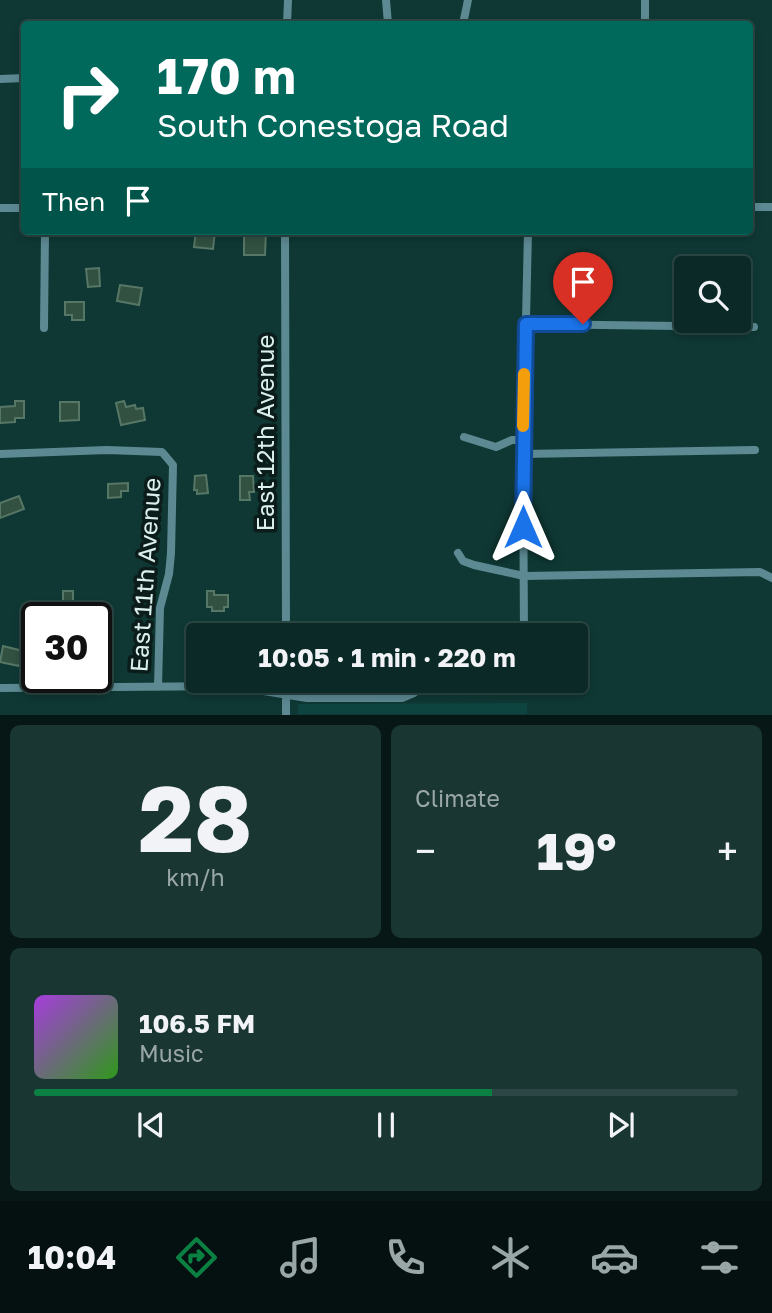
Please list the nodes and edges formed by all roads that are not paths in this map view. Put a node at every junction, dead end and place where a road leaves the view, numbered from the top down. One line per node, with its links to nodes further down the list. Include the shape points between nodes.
1 (288, 0): 5 (street)
2 (386, 0): 6 (street)
3 (468, 0): 7 (street)
4 (645, 0): 8 (street)
5 (288, 21)
6 (388, 21)
7 (464, 21)
8 (645, 21)
9 (21, 78): 10 (street)
10 (0, 79)
11 (753, 207): 12 (street)
12 (772, 207)
13 (0, 208): 14 (street)
14 (21, 208)
15 (45, 235): 20 (street)
16 (285, 235): 29 (street, East 12th Avenue)
17 (528, 235): 18 (street)
18 (526, 324): 19 (street); 22 (street)
19 (754, 327)
20 (44, 328)
21 (464, 437): 22 (street, via 496,447)
22 (523, 440): 25 (street)
23 (755, 450): 25 (street)
24 (0, 454): 31 (street, East 11th Avenue, via 162,452 173,465 171,553 160,608)
25 (523, 454): 27 (street)
26 (458, 553): 27 (street, via 474,565)
27 (524, 576): 28 (street, via 760,572); 30 (street)
28 (772, 578)
29 (286, 623)
30 (524, 623)
31 (158, 687): 32 (street); 34 (street, via 233,686)
32 (0, 688)
33 (415, 693): 34 (street, via 402,698)
34 (286, 695): 35 (street)
35 (286, 715)

